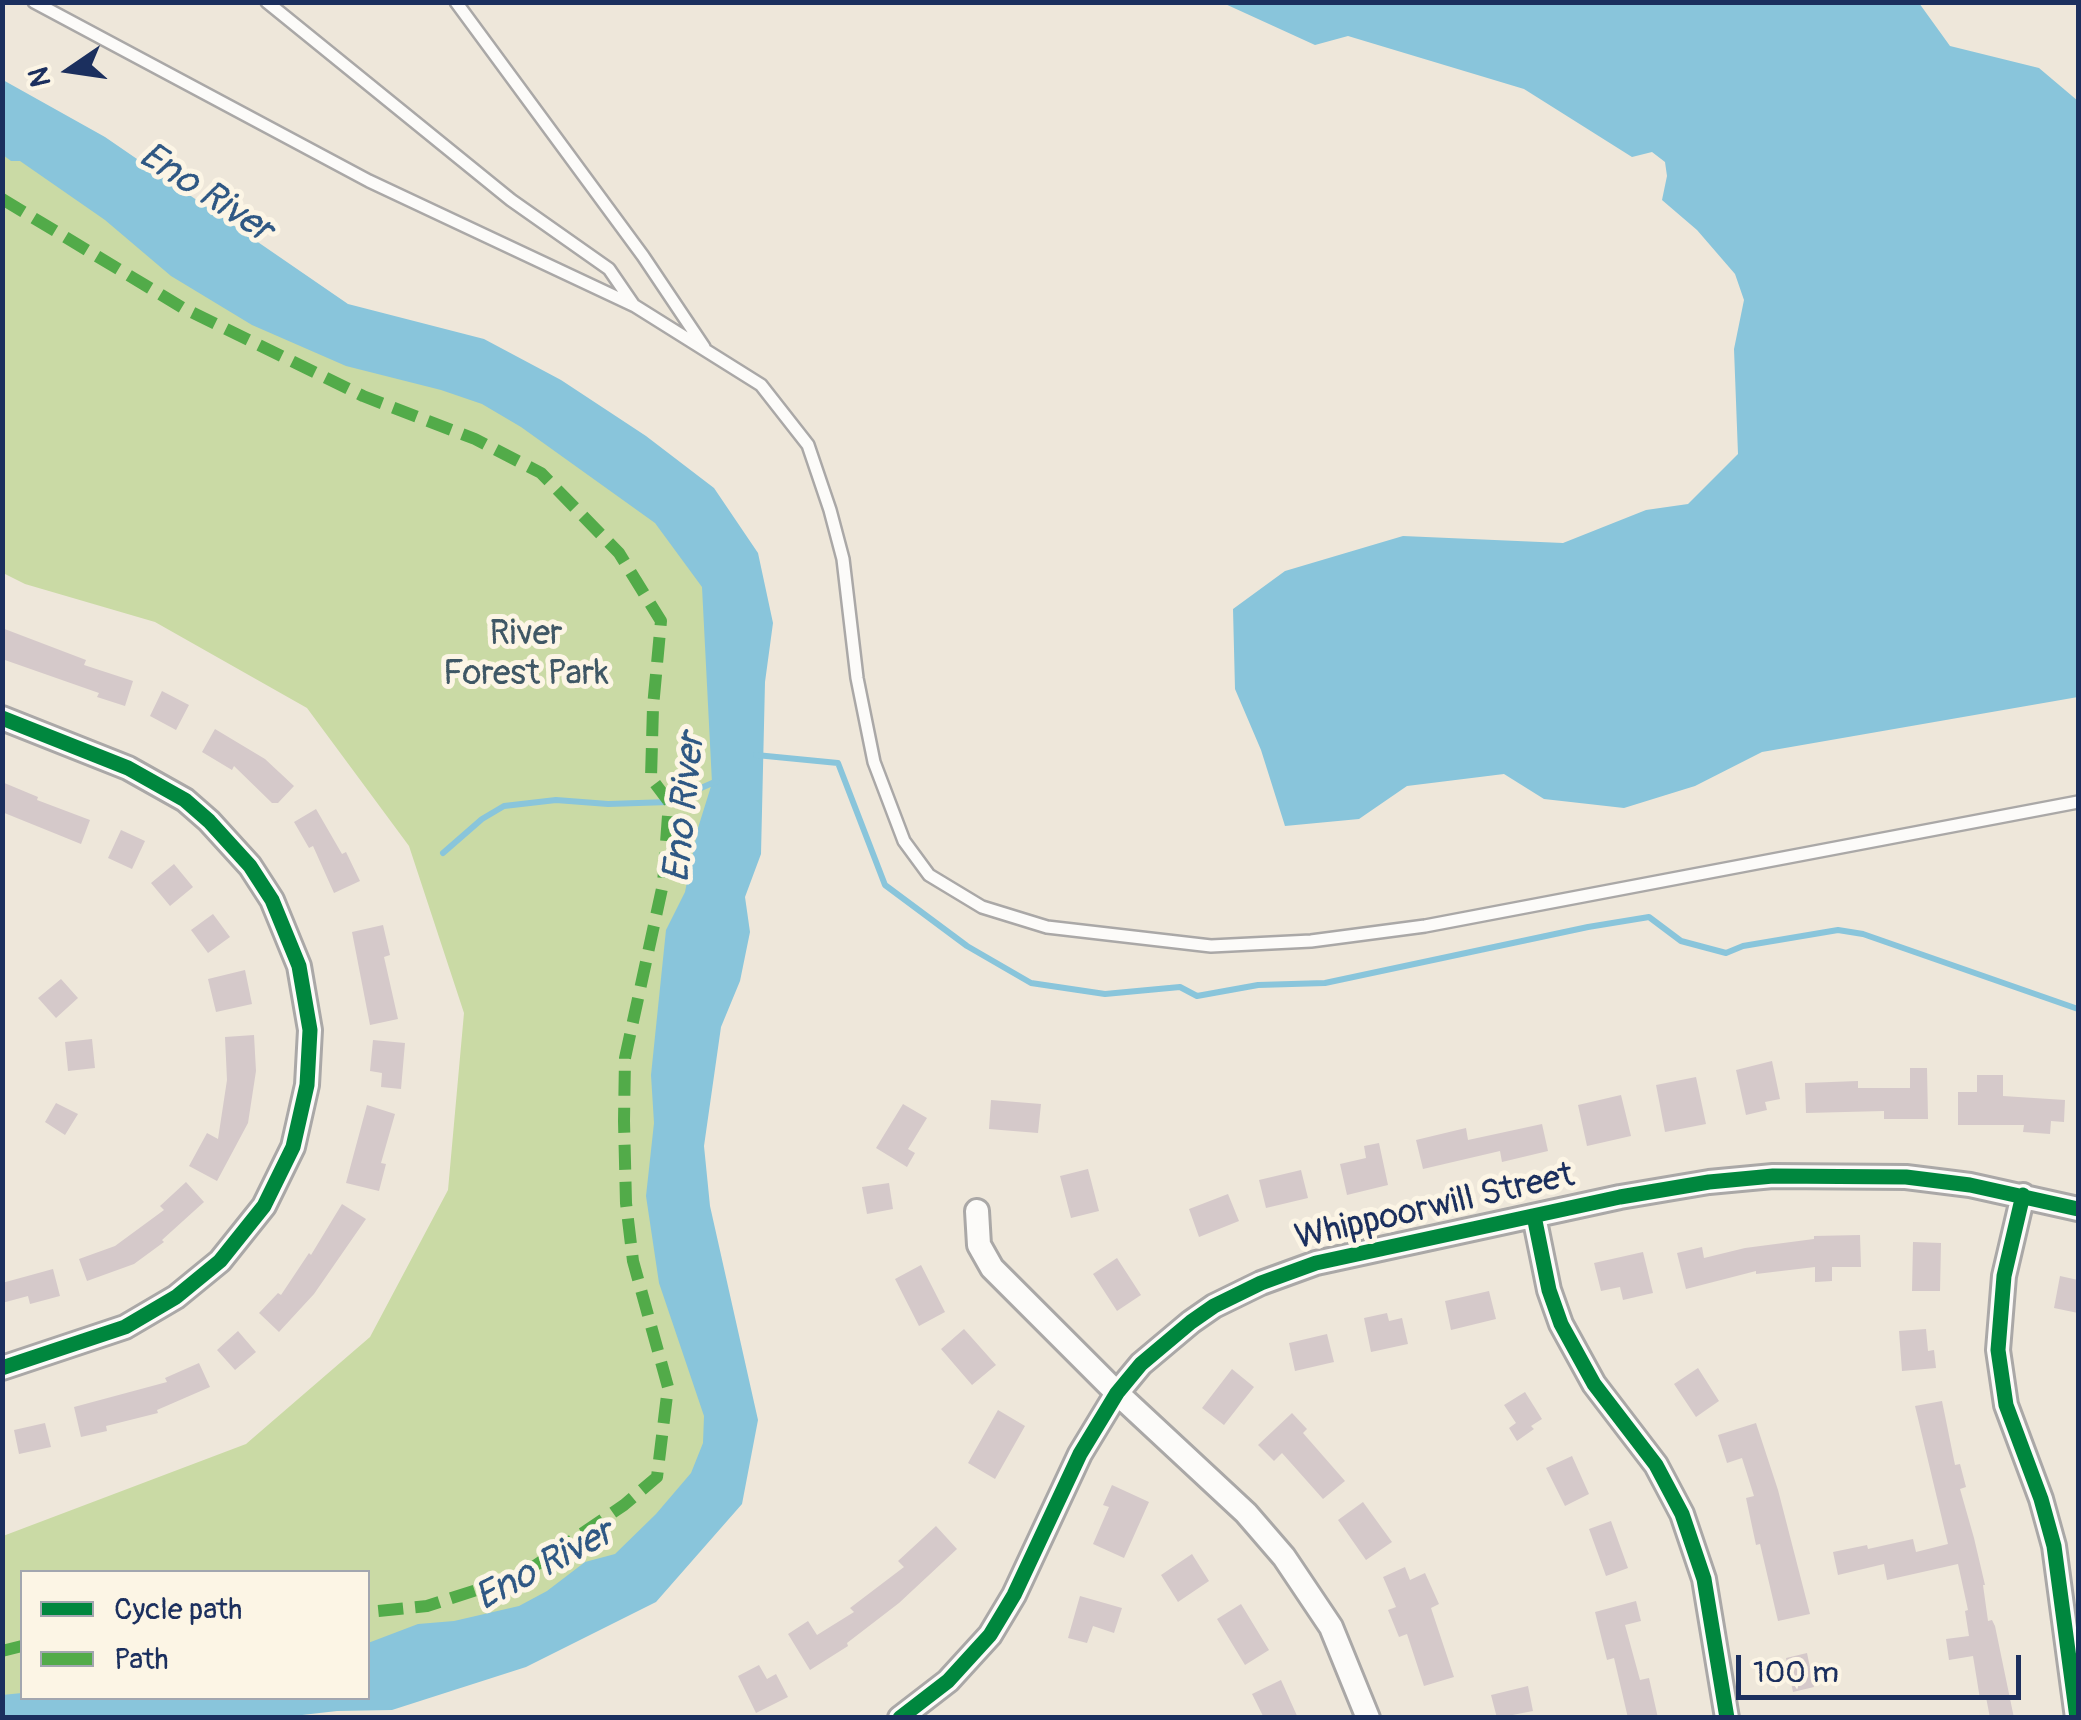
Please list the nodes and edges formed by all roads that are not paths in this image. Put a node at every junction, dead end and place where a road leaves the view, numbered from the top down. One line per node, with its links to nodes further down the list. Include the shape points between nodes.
1 (34, 2): 4 (lane, via 369,181)
2 (267, 2): 4 (lane, via 609,270)
3 (456, 2): 5 (lane)
4 (634, 306): 5 (lane)
5 (706, 351): 7 (lane, via 760,385 808,446 843,559 874,762 904,841 929,876 982,906 1047,927 1212,946 1311,942)
6 (2, 718): 12 (street, via 128,768 209,821 272,900 298,966 310,1030 293,1147 264,1206 220,1261 125,1327)
7 (2078, 802)
8 (2023, 1195): 10 (street, Whippoorwill Street); 11 (street, Whippoorwill Street, via 1906,1177 1773,1176 1667,1188); 18 (street, via 2004,1276 1998,1350 2006,1405 2054,1546)
9 (978, 1210): 13 (street, via 979,1245 992,1268)
10 (2078, 1210)
11 (1534, 1216): 13 (street, Whippoorwill Street, via 1316,1263 1261,1282 1168,1339); 17 (street, via 1561,1324 1682,1514 1704,1579)
12 (2, 1368)
13 (1117, 1393): 14 (street, Whippoorwill Street, via 1080,1454 1014,1595); 16 (street, via 1284,1557 1331,1627)
14 (928, 1710): 15 (street, Whippoorwill Street)
15 (900, 1718)
16 (1368, 1718)
17 (1727, 1718)
18 (2078, 1718)

